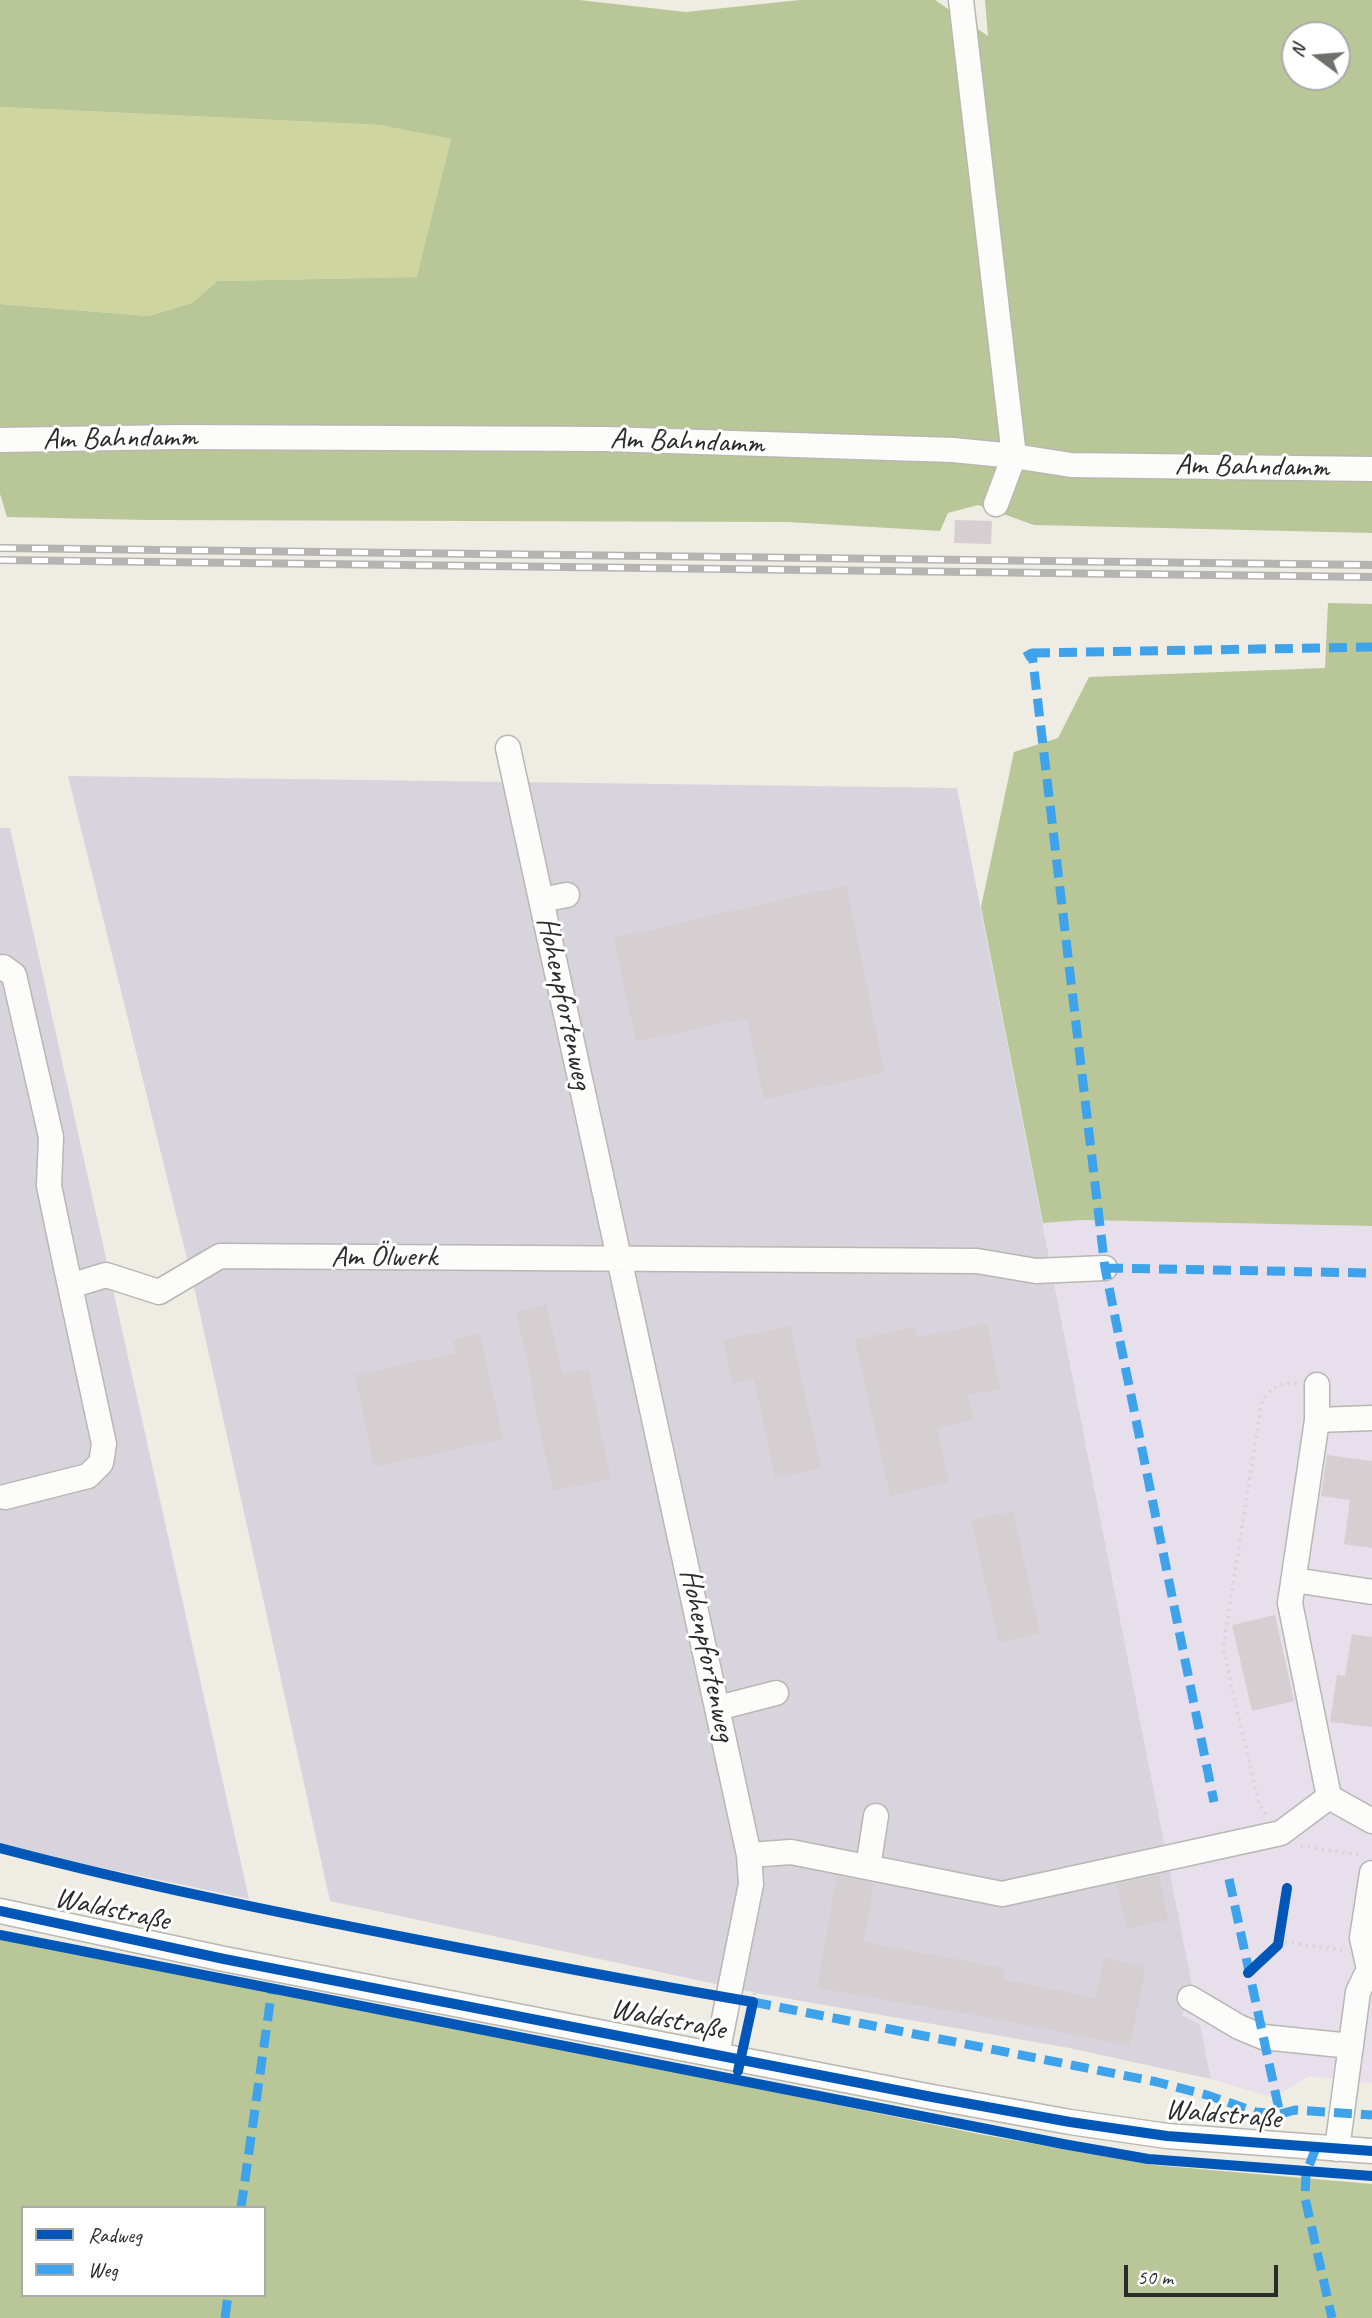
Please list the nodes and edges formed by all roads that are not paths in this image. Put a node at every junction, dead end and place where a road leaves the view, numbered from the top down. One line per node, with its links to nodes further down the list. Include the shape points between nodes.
1 (961, 0): 3 (street)
2 (0, 440): 3 (street, Am Bahndamm, via 606,439)
3 (1014, 456): 4 (street, Am Bahndamm, via 1071,465); 5 (street)
4 (1372, 469)
5 (996, 504)
6 (508, 748): 8 (street, Hohenpfortenweg)
7 (567, 895): 8 (street)
8 (541, 900): 10 (street, Hohenpfortenweg)
9 (0, 968): 12 (street, via 14,975 43,1099 51,1137 48,1186)
10 (620, 1258): 11 (street, via 977,1261 1036,1271); 12 (street, Am Ölwerk, via 220,1256 159,1292 106,1275); 20 (street, Hohenpfortenweg)
11 (1105, 1268)
12 (70, 1286): 16 (street, via 104,1444 102,1463 88,1476)
13 (1317, 1385): 15 (street)
14 (1372, 1418): 15 (street)
15 (1317, 1420): 17 (street)
16 (5, 1497)
17 (1294, 1580): 18 (street); 21 (street, via 1290,1603)
18 (1372, 1592)
19 (776, 1693): 20 (street)
20 (718, 1708): 24 (street, Hohenpfortenweg)
21 (1329, 1797): 23 (street); 25 (street, via 1281,1833 1002,1894)
22 (876, 1815): 25 (street)
23 (1372, 1821)
24 (749, 1855): 25 (street, via 782,1852); 31 (street, Hohenpfortenweg, via 751,1884)
25 (868, 1867)
26 (1372, 1873): 28 (street, via 1362,1938)
27 (0, 1911): 31 (street, Waldstraße)
28 (1370, 1969): 30 (street, via 1359,1992)
29 (1190, 1998): 30 (street, via 1263,2037)
30 (1351, 2046): 32 (street)
31 (717, 2054): 32 (street, Waldstraße, via 1070,2122 1167,2136)
32 (1337, 2149): 33 (street, Waldstraße)
33 (1372, 2151)

